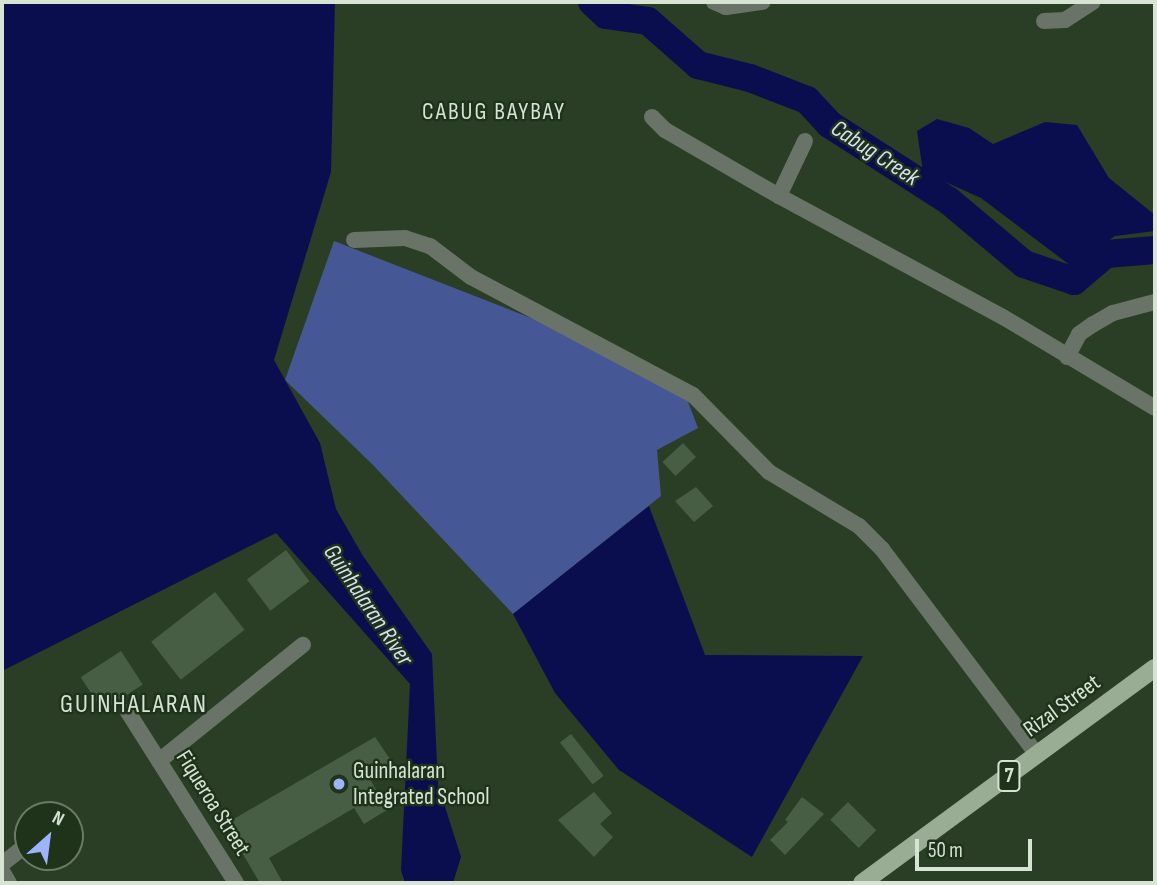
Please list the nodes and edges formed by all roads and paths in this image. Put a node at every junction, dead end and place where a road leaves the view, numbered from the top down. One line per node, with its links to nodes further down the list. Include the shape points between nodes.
1 (714, 2): 2 (street, via 726,7)
2 (763, 2)
3 (1093, 2): 4 (street, via 1065,20)
4 (1045, 21)
5 (652, 117): 7 (street, via 685,143)
6 (806, 141): 7 (street)
7 (779, 196): 10 (street)
8 (354, 240): 15 (street, via 405,238 430,246 471,278 693,395 769,472 859,526 883,549)
9 (1155, 302): 10 (street, via 1113,313 1092,325 1079,334)
10 (1067, 357): 11 (street)
11 (1155, 408)
12 (303, 645): 16 (street)
13 (1155, 668): 15 (main road, Rizal Street / 7)
14 (128, 712): 16 (street, Fiqueroa Street)
15 (1037, 755): 20 (main road, Rizal Street / 7)
16 (159, 761): 19 (street, Fiqueroa Street)
17 (2, 871): 18 (street)
18 (9, 883)
19 (236, 883)
20 (862, 883)

